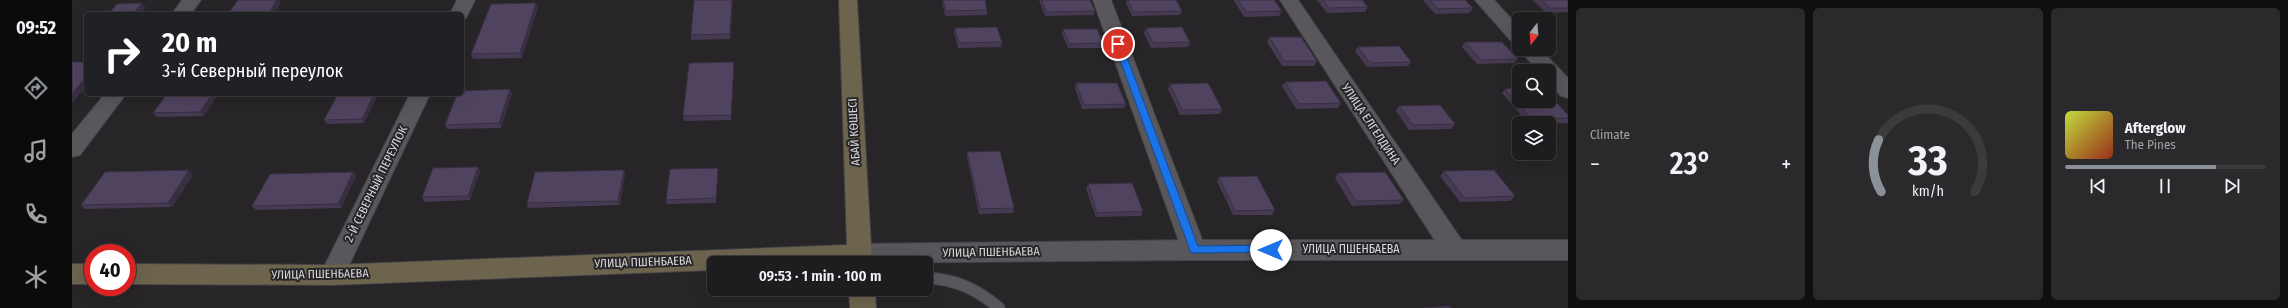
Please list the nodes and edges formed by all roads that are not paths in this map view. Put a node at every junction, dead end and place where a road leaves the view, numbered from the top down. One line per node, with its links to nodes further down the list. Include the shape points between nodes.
1 (192, 0): 7 (street)
2 (466, 0): 8 (street)
3 (848, 0): 18 (main road, АБАЙ КӨШЕСІ)
4 (1102, 0): 16 (street)
5 (1289, 0): 15 (street, УЛИЦА ЕЛГЕЛДИНА)
6 (1484, 0): 9 (street)
7 (183, 12)
8 (460, 12)
9 (1512, 30)
10 (1536, 56): 11 (street)
11 (1568, 91)
12 (114, 96): 14 (street)
13 (419, 96): 24 (street, 2-Й СЕВЕРНЫЙ ПЕРЕУЛОК)
14 (72, 149)
15 (1454, 249): 16 (street, УЛИЦА ПШЕНБАЕВА); 17 (street, УЛИЦА ПШЕНБАЕВА)
16 (1194, 250): 19 (street, УЛИЦА ПШЕНБАЕВА)
17 (1568, 250)
18 (860, 256)
19 (933, 256)
20 (707, 263): 24 (main road, УЛИЦА ПШЕНБАЕВА)
21 (72, 274): 22 (main road)
22 (84, 274)
23 (136, 274): 24 (main road, УЛИЦА ПШЕНБАЕВА)
24 (332, 275)
25 (933, 278): 28 (lane, via 943,278 982,292)
26 (862, 296): 27 (main road)
27 (863, 308)
28 (999, 308)

